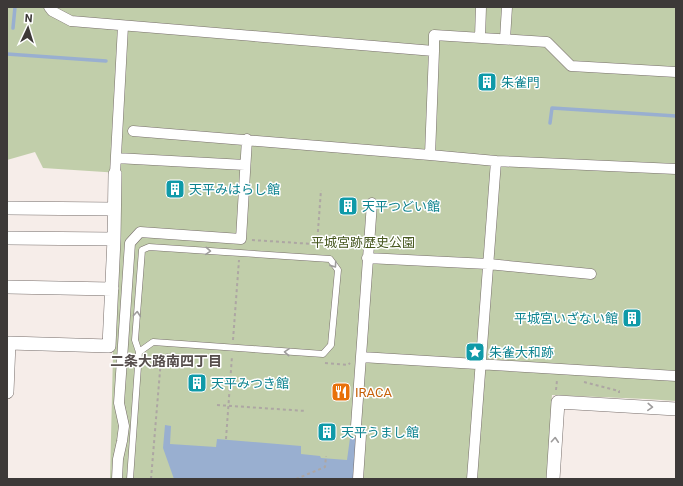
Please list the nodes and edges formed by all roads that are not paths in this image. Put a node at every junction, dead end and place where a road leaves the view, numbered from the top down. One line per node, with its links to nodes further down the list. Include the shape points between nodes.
1 (49, 7): 4 (street, via 71,22)
2 (481, 7): 5 (street)
3 (507, 7): 6 (street)
4 (123, 26): 7 (street); 12 (street)
5 (480, 37): 6 (street); 7 (street, via 434,35)
6 (505, 39): 8 (street, via 547,42 571,66)
7 (434, 51): 11 (street)
8 (676, 72)
9 (133, 131): 10 (street)
10 (247, 139): 11 (street); 14 (street)
11 (430, 154): 13 (street)
12 (116, 158): 14 (street); 16 (street)
13 (496, 160): 15 (street); 23 (street)
14 (245, 165): 33 (street, via 241,239 140,232 130,243 119,403 124,426)
15 (676, 169)
16 (115, 174): 19 (street)
17 (372, 203): 22 (street)
18 (7, 208): 19 (street)
19 (114, 209): 21 (street)
20 (7, 238): 21 (street)
21 (114, 239): 26 (street)
22 (367, 258): 23 (street); 28 (street)
23 (488, 264): 24 (street); 29 (street)
24 (591, 274)
25 (7, 287): 26 (street)
26 (112, 288): 31 (street, via 109,346 9,342)
27 (140, 352): 27 (lane, one-way to 27, via 135,340 142,250 149,247 330,259 338,270 331,345 322,354 153,342); 34 (lane)
28 (361, 357): 29 (street); 35 (street, via 356,426 361,435)
29 (481, 363): 30 (street); 36 (street)
30 (676, 376)
31 (7, 392)
32 (676, 409): 37 (street, one-way to 32, via 558,402)
33 (117, 479)
34 (130, 479)
35 (358, 479)
36 (472, 479)
37 (552, 479)

